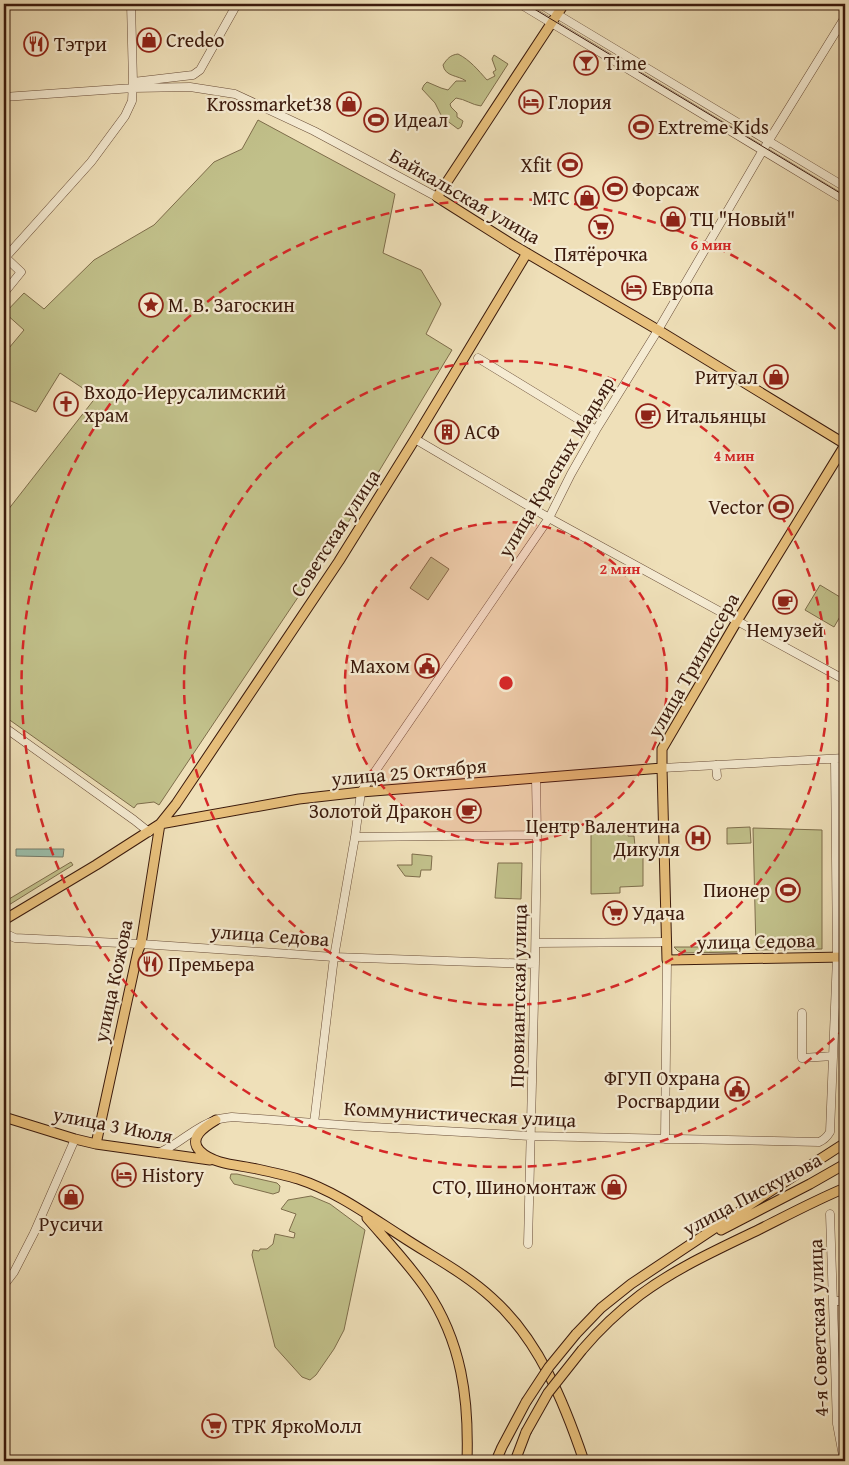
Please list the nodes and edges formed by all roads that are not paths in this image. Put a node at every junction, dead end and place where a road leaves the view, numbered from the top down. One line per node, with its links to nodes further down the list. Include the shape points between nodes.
1 (131, 4): 9 (street)
2 (237, 4): 9 (street, via 200,70 192,75)
3 (520, 4): 8 (street)
4 (540, 4): 6 (street)
5 (564, 4): 6 (main road)
6 (558, 14): 8 (main road); 11 (street)
7 (845, 17): 11 (street, улица Красных Мадьяр)
8 (552, 23): 12 (street); 14 (main road)
9 (133, 85): 10 (street, Байкальская улица); 14 (street, Байкальская улица, via 190,87 235,94 314,130); 17 (street, via 132,101 108,140)
10 (4, 97)
11 (769, 141): 12 (street, улица Красных Мадьяр); 13 (street)
12 (763, 150): 15 (street); 19 (street, улица Красных Мадьяр)
13 (845, 187)
14 (437, 197): 16 (main road, Байкальская улица)
15 (845, 200)
16 (527, 253): 19 (main road, Байкальская улица); 22 (main road, Советская улица)
17 (4, 258): 18 (street, via 21,272)
18 (4, 293)
19 (658, 330): 21 (street, улица Красных Мадьяр); 23 (main road, Байкальская улица)
20 (478, 358): 21 (street)
21 (596, 430): 24 (street, улица Красных Мадьяр)
22 (415, 439): 24 (street); 35 (main road, Советская улица, via 339,561)
23 (845, 445): 25 (main road, улица Трилиссера)
24 (549, 518): 25 (street); 34 (street, улица Красных Мадьяр)
25 (738, 621): 26 (street); 31 (main road, улица Трилиссера, via 662,750)
26 (845, 680)
27 (4, 727): 36 (street)
28 (845, 758): 29 (street, улица 25 Октября)
29 (835, 759): 30 (street, улица 25 Октября); 39 (street)
30 (716, 765): 31 (street, улица 25 Октября); 32 (street)
31 (662, 768): 33 (main road, улица 25 Октября); 42 (main road, улица Трилиссера)
32 (717, 776)
33 (536, 778): 34 (main road, улица 25 Октября); 37 (street, Провиантская улица)
34 (361, 792): 35 (main road, улица 25 Октября, via 299,799); 38 (street, улица Красных Мадьяр)
35 (160, 824): 36 (main road, улица 25 Октября); 44 (main road, улица Кожова)
36 (149, 832): 40 (main road, улица 25 Октября)
37 (537, 835): 38 (street); 43 (street, Провиантская улица)
38 (355, 837): 45 (street, улица Красных Мадьяр)
39 (841, 885): 46 (street)
40 (4, 920)
41 (4, 933): 44 (street, улица Седова, via 15,938)
42 (667, 942): 43 (street, улица Седова); 47 (main road, улица Трилиссера)
43 (536, 943): 48 (street, Провиантская улица)
44 (141, 944): 45 (street, улица Седова); 58 (main road, улица Кожова)
45 (334, 957): 48 (street, улица Седова); 53 (street, улица Красных Мадьяр)
46 (841, 957): 47 (main road, улица Седова); 50 (street, Коммунистическая улица)
47 (667, 960): 55 (street, улица Трилиссера)
48 (535, 964): 54 (street, Провиантская улица)
49 (802, 1013): 50 (street, via 802,1058)
50 (833, 1056): 55 (street, Коммунистическая улица, via 830,1132 823,1141)
51 (4, 1117): 56 (main road, улица 3 Июля)
52 (216, 1120): 53 (street, Коммунистическая улица, via 232,1117); 59 (street, Коммунистическая улица); 60 (main road, via 200,1132 196,1142 202,1152)
53 (314, 1123): 54 (street, Коммунистическая улица)
54 (530, 1136): 55 (street, Коммунистическая улица); 65 (street, Провиантская улица)
55 (665, 1138)
56 (75, 1139): 58 (main road, улица 3 Июля); 67 (street, via 34,1233)
57 (845, 1143): 66 (main road, улица Пискунова)
58 (96, 1144): 59 (main road, улица 3 Июля)
59 (158, 1153): 60 (main road, улица 3 Июля)
60 (217, 1161): 63 (main road, улица 3 Июля, via 299,1179)
61 (845, 1164): 66 (main road, улица Пискунова)
62 (845, 1186): 73 (main road, bridge, via 662,1280 624,1308 582,1350 548,1393 526,1432)
63 (361, 1210): 71 (main road, via 417,1276 448,1328 466,1397); 74 (main road, улица 3 Июля, via 456,1271 493,1298 509,1316 547,1371)
64 (830, 1214): 68 (street, 4-я Советская улица)
65 (528, 1244)
66 (683, 1250): 72 (main road, bridge, via 611,1300 576,1334 526,1402)
67 (4, 1285)
68 (834, 1301): 69 (street); 70 (street, 4-я Советская улица, via 837,1424)
69 (845, 1301)
70 (843, 1443): 75 (street, 4-я Советская улица)
71 (467, 1461)
72 (496, 1461)
73 (515, 1461)
74 (584, 1461)
75 (844, 1461)

